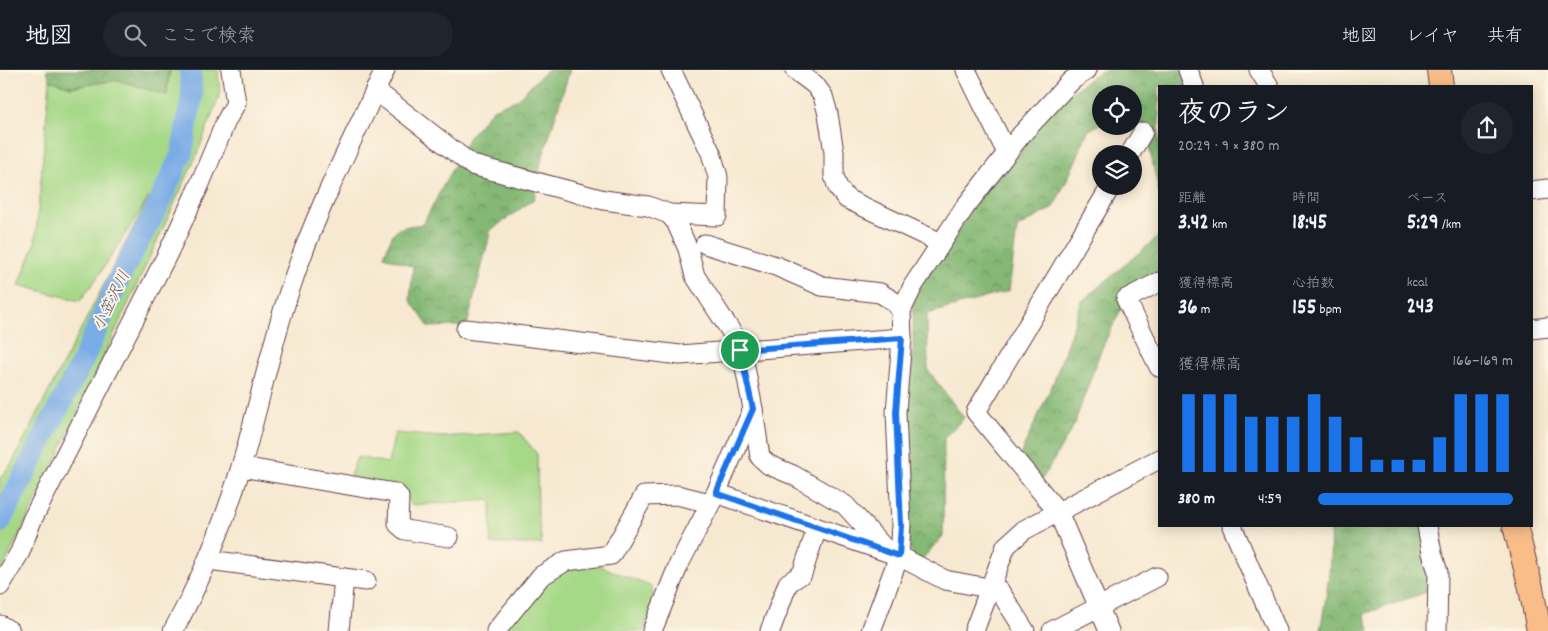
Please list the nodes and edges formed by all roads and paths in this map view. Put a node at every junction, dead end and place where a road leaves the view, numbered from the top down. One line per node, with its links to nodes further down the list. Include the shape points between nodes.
1 (231, 70): 46 (street, via 236,102 199,186 32,520 20,552)
2 (385, 70): 13 (street)
3 (670, 70): 20 (street, via 711,153 718,177 718,216)
4 (795, 70): 21 (street, via 815,85 823,96 838,188 848,199)
5 (966, 70): 16 (street)
6 (1087, 70): 16 (street, via 1071,81)
7 (1188, 70): 10 (street)
8 (1259, 70): 11 (street)
9 (1439, 70): 12 (main road)
10 (1194, 85)
11 (1268, 85)
12 (1441, 85)
13 (375, 90): 20 (street, via 472,165 604,200 648,206); 33 (street, via 308,240 289,293)
14 (1143, 132): 15 (street)
15 (1135, 145)
16 (1007, 153): 21 (street)
17 (1548, 189): 18 (street)
18 (1533, 191)
19 (1105, 195): 35 (street, via 976,412)
20 (669, 214): 29 (street, via 688,248 695,276)
21 (941, 243): 24 (street)
22 (705, 244): 24 (street, via 776,266 822,286 880,293 893,300)
23 (1158, 283): 30 (street, via 1126,299)
24 (901, 311): 28 (street)
25 (1548, 327): 27 (street)
26 (466, 329): 29 (street, via 680,356)
27 (1533, 329)
28 (902, 338): 29 (street); 41 (street, via 896,412 901,525)
29 (740, 350): 31 (street)
30 (1158, 365)
31 (753, 409): 34 (street); 41 (street, via 760,456 769,465 845,505)
32 (1158, 460): 35 (street)
33 (241, 467): 40 (street, via 395,493 399,497 398,524 405,530); 42 (street)
34 (713, 498): 39 (street); 53 (street, via 644,496 611,555 566,560 541,576); 54 (street)
35 (1058, 512): 47 (street, via 1024,530 1006,546); 48 (street)
36 (1232, 527): 61 (street)
37 (1427, 527): 62 (street, via 1438,572)
38 (1515, 527): 63 (main road)
39 (817, 528): 41 (street); 55 (street, via 802,574 788,583)
40 (449, 537)
41 (894, 554): 47 (street, via 945,580); 56 (street)
42 (209, 560): 44 (street); 51 (street)
43 (1157, 577): 48 (street)
44 (344, 578): 45 (street); 52 (street)
45 (366, 581)
46 (0, 586)
47 (991, 589): 57 (street); 58 (street, via 999,590)
48 (1098, 607): 59 (street); 60 (street)
49 (0, 624): 50 (street)
50 (10, 631)
51 (173, 631)
52 (339, 631)
53 (496, 631)
54 (652, 631)
55 (770, 631)
56 (871, 631)
57 (974, 631)
58 (1025, 631)
59 (1052, 631)
60 (1109, 631)
61 (1277, 631)
62 (1438, 631)
63 (1539, 631)

